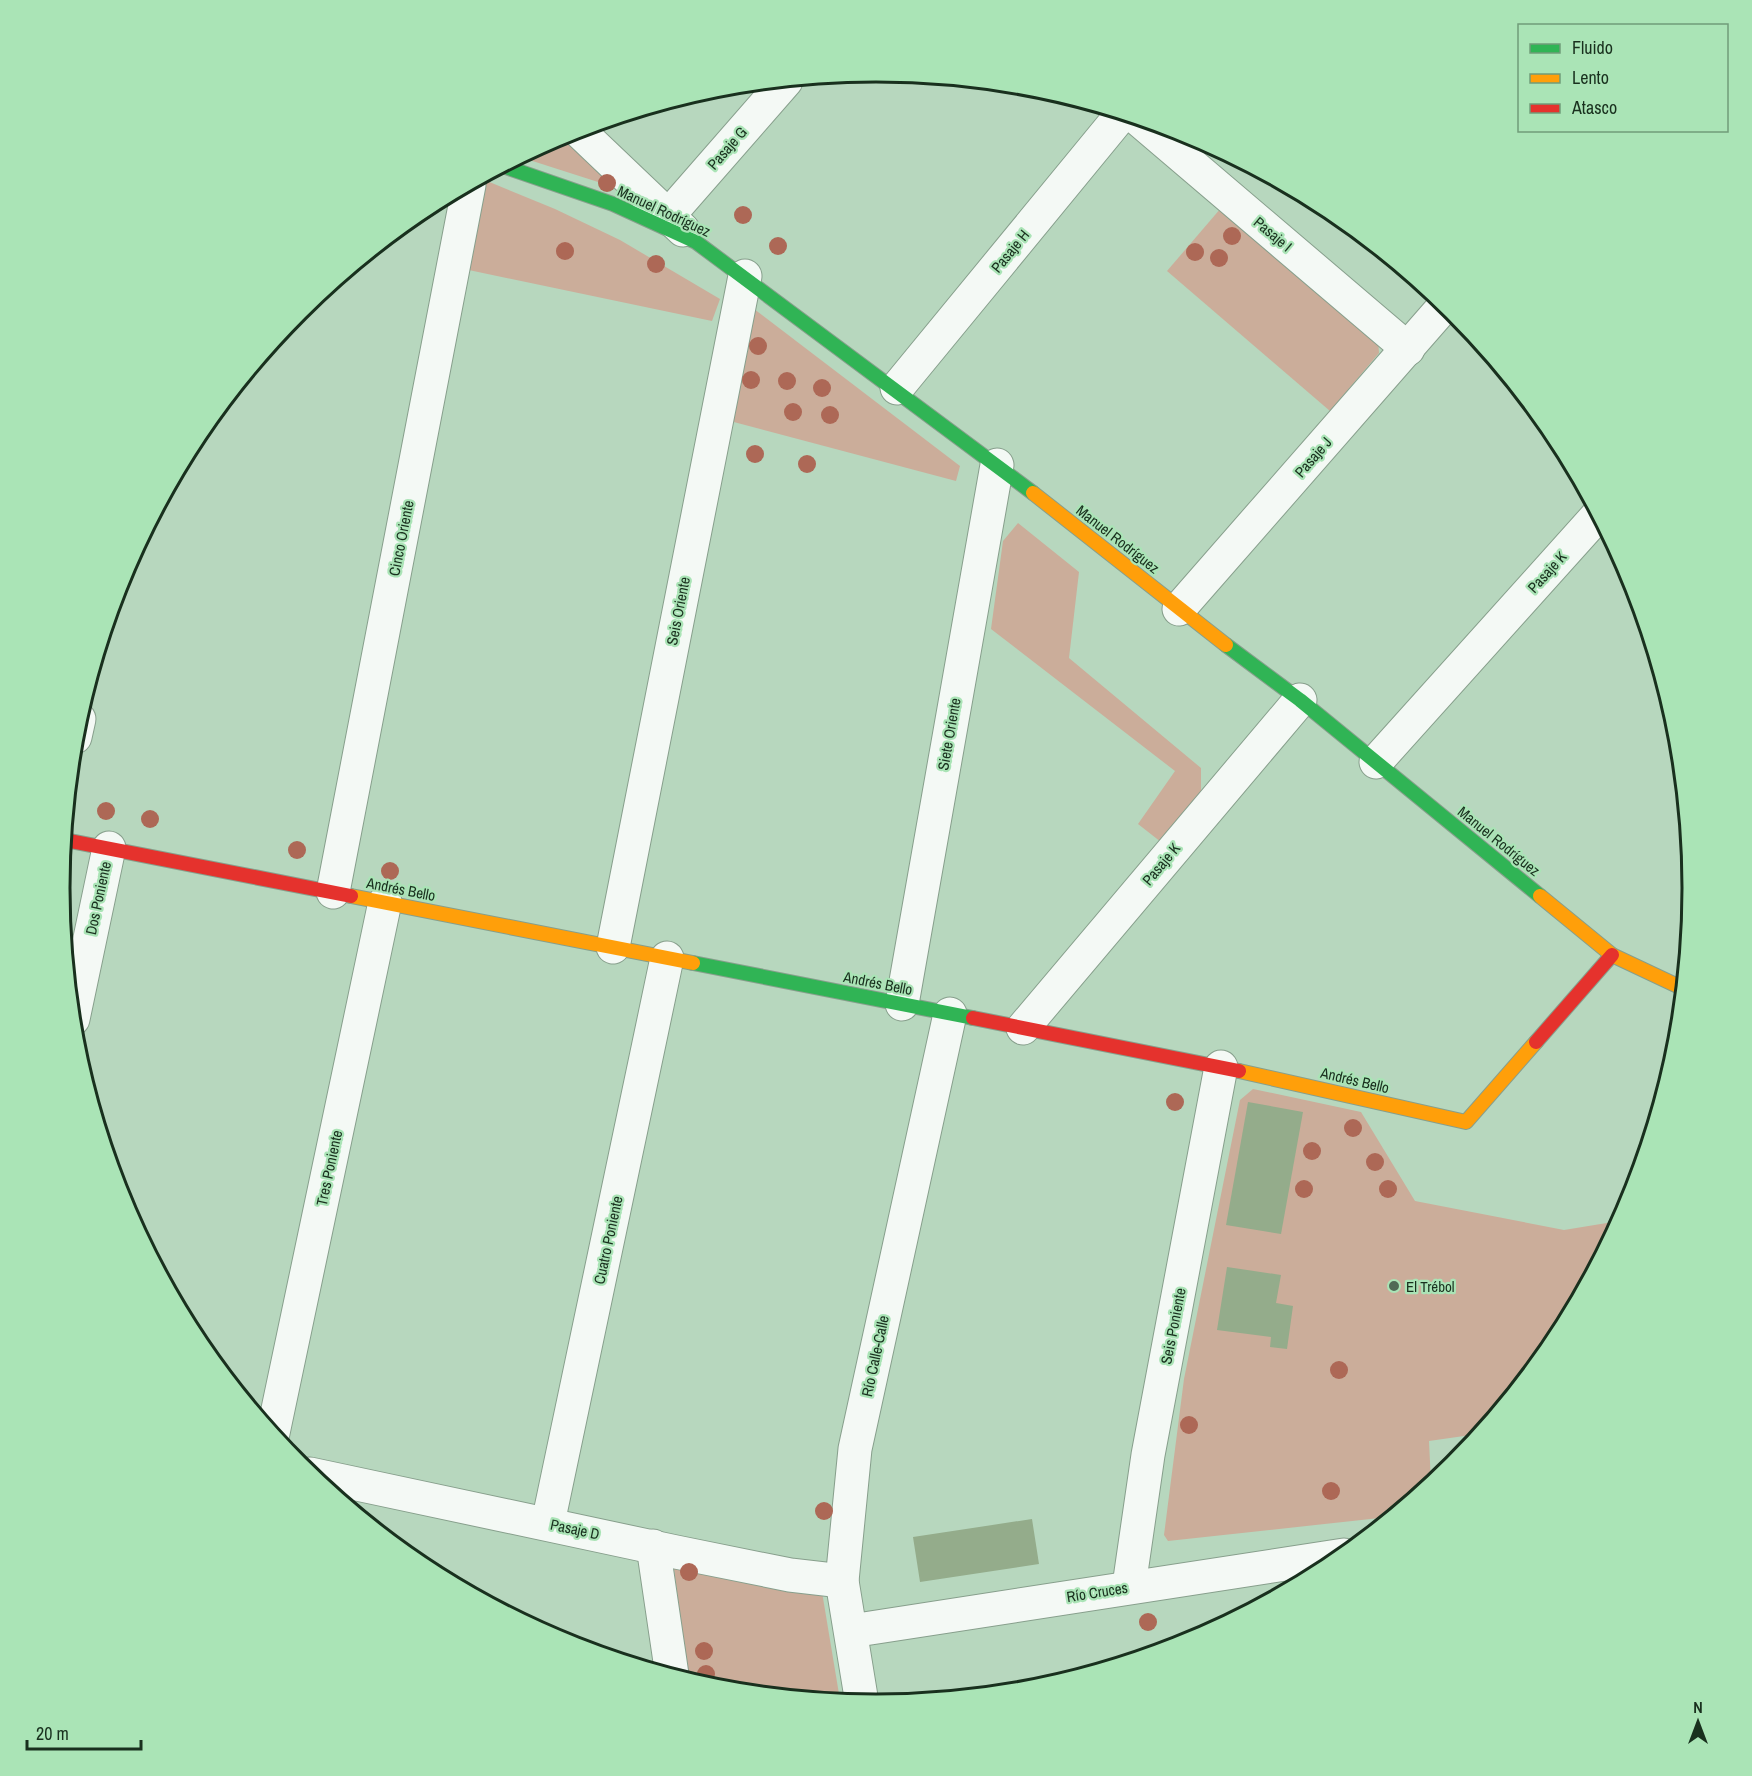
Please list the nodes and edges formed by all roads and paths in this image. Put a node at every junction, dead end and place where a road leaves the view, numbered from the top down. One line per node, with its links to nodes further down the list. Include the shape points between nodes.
1 (780, 88): 7 (street, Pasaje G)
2 (1117, 120): 12 (street, Pasaje H)
3 (1153, 132): 11 (street, Pasaje I)
4 (586, 137): 7 (street)
5 (513, 170): 8 (street, Manuel Rodríguez, via 613,204)
6 (467, 194): 20 (street, Cinco Oriente)
7 (668, 216): 8 (street)
8 (696, 242): 9 (street, Manuel Rodríguez)
9 (745, 276): 12 (street, Manuel Rodríguez); 22 (street, Seis Oriente)
10 (1439, 312): 11 (street, Pasaje J)
11 (1408, 349): 15 (street, Pasaje J)
12 (897, 388): 13 (street, Manuel Rodríguez)
13 (998, 465): 15 (street, Manuel Rodríguez); 27 (street, Siete Oriente)
14 (1593, 522): 17 (street, Pasaje K)
15 (1179, 609): 16 (street, Manuel Rodríguez)
16 (1300, 700): 17 (street, Manuel Rodríguez); 29 (street, Pasaje K)
17 (1376, 762): 23 (street, Manuel Rodríguez)
18 (72, 841): 19 (street, Andrés Bello)
19 (109, 848): 20 (street, Andrés Bello); 26 (street, Dos Poniente)
20 (333, 892): 21 (street, Andrés Bello)
21 (385, 902): 22 (street, Andrés Bello); 31 (street, Tres Poniente)
22 (613, 947): 24 (street, Andrés Bello)
23 (1612, 955): 25 (street, Manuel Rodríguez); 30 (street, Andrés Bello, via 1466,1122)
24 (667, 958): 27 (street, Andrés Bello); 33 (street, Cuatro Poniente)
25 (1676, 985)
26 (78, 997)
27 (902, 1004): 28 (street, Andrés Bello)
28 (950, 1014): 29 (street, Andrés Bello); 36 (street, Río Calle-Calle, via 855,1449)
29 (1023, 1028): 30 (street, Andrés Bello)
30 (1221, 1067): 37 (street, Seis Poniente, via 1148,1455)
31 (275, 1424)
32 (327, 1478): 33 (street, Pasaje D)
33 (548, 1523): 34 (street, Pasaje D)
34 (653, 1546): 36 (street, Pasaje D, via 790,1575); 39 (street)
35 (1326, 1557): 37 (street, Río Cruces)
36 (842, 1581): 38 (street, Río Calle-Calle)
37 (1129, 1586): 38 (street, Río Cruces)
38 (851, 1631): 40 (street, Río Calle-Calle)
39 (671, 1667)
40 (861, 1693)

